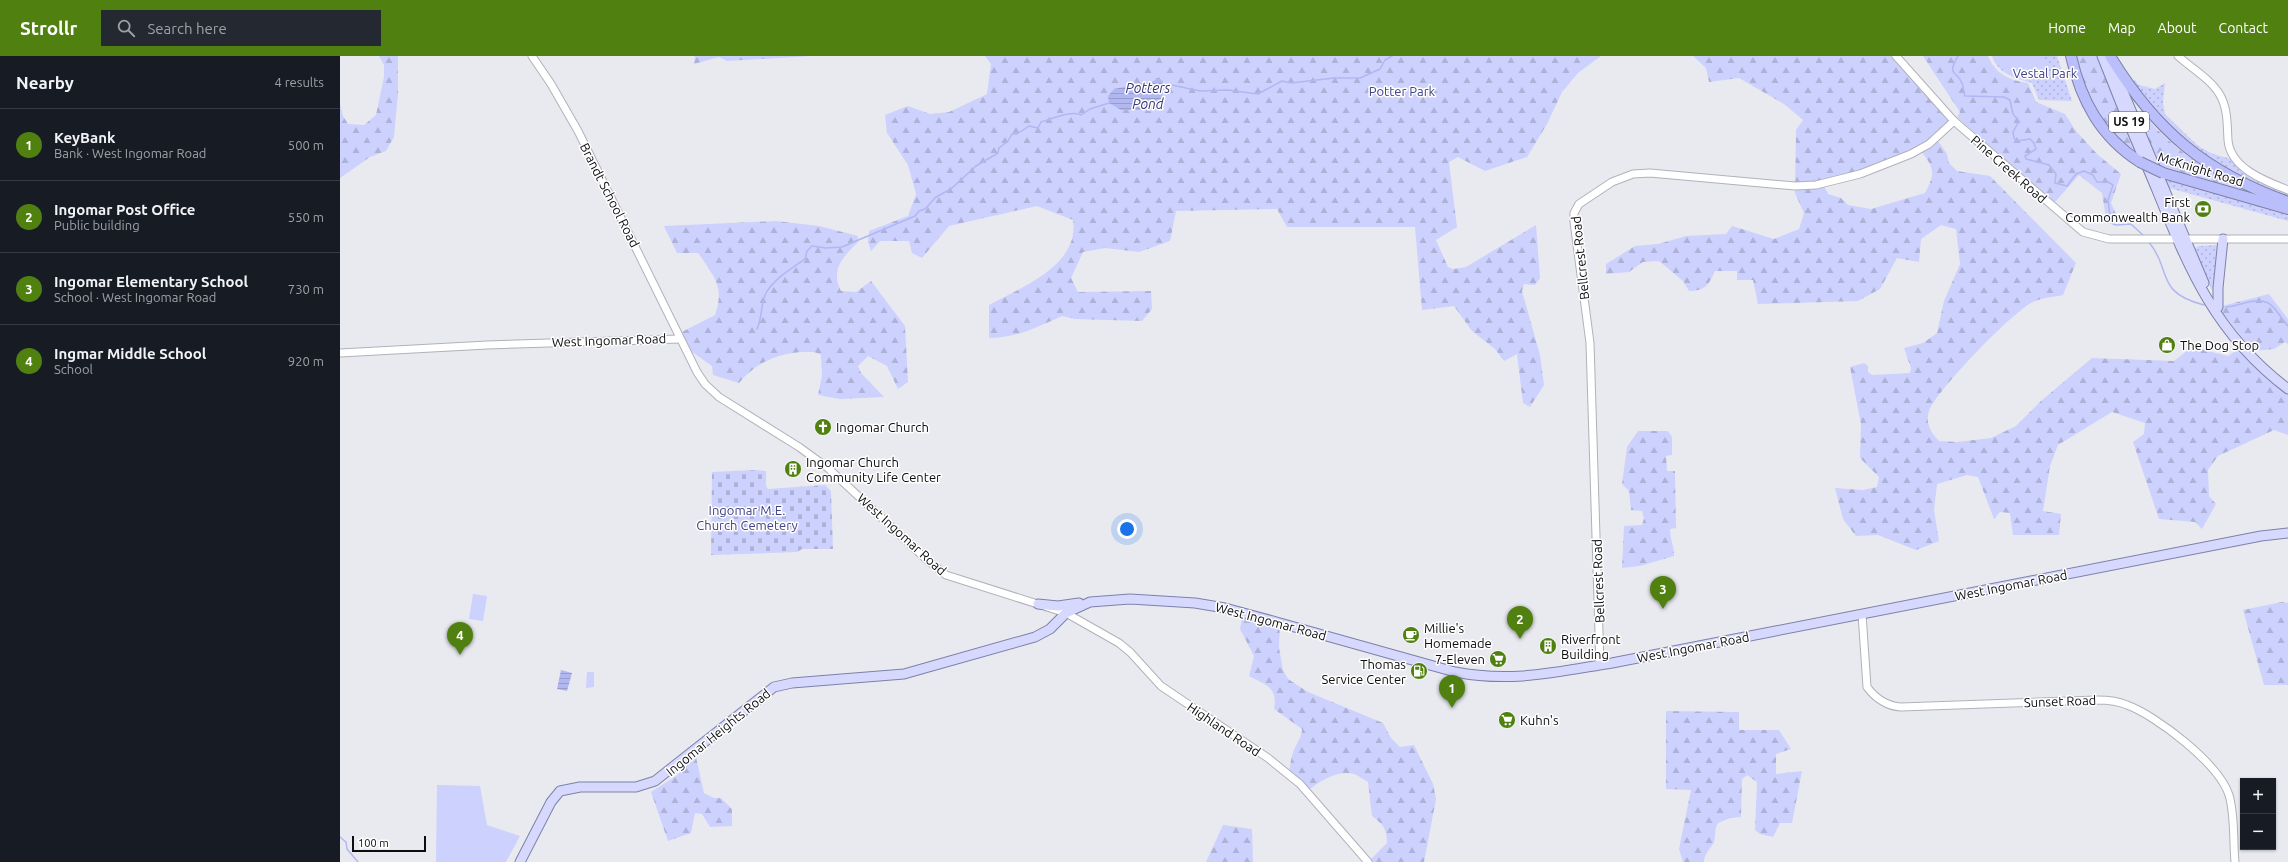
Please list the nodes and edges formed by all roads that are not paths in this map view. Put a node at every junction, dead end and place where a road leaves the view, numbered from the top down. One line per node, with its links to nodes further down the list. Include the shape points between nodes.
1 (532, 56): 15 (street, Brandt School Road, via 578,131)
2 (1896, 56): 7 (street, Pine Creek Road)
3 (2071, 56): 10 (highway, McKnight Road, bridge, via 2082,94 2093,116 2115,143 2140,162 2163,173)
4 (2102, 56): 11 (main road, US 19)
5 (2109, 56): 9 (highway, McKnight Road, via 2144,106 2187,149 2240,181); 11 (main road, US 19)
6 (2178, 56): 8 (street, via 2209,82 2221,96 2226,111 2230,151 2234,158 2248,170)
7 (1954, 121): 11 (street, Pine Creek Road, via 2079,230 2102,239); 24 (street, Bellcrest Road, via 1929,144 1911,154 1860,174 1823,184 1802,186 1640,174 1609,184 1576,208 1574,222 1590,343)
8 (2288, 190)
9 (2288, 202)
10 (2288, 209)
11 (2181, 239): 12 (street, Pine Creek Road); 14 (main road, US 19); 18 (main road, US 19, via 2196,281 2220,320 2249,355)
12 (2223, 239): 13 (street, Pine Creek Road); 14 (main road)
13 (2288, 239)
14 (2218, 307): 17 (main road, US 19, via 2246,344)
15 (680, 338): 16 (street, West Ingomar Road, via 453,346); 21 (street, West Ingomar Road, via 701,379 719,397 828,468 940,571 960,581)
16 (340, 353)
17 (2288, 383)
18 (2288, 389)
19 (2288, 533): 23 (main road, West Ingomar Road, via 2261,536)
20 (1090, 602): 21 (main road, via 1058,606); 22 (main road, West Ingomar Road); 24 (main road, West Ingomar Road, via 1140,599 1214,606 1451,671 1483,677 1526,677)
21 (1038, 604): 22 (street, West Ingomar Road)
22 (1066, 613): 25 (main road, Ingomar Heights Road, via 1050,629 1035,636 914,671 774,687 655,781 636,787 580,787 560,791 551,802); 26 (street, Highland Road, via 1119,643 1161,686 1285,772 1307,791)
23 (1862, 614): 24 (main road, West Ingomar Road); 27 (street, Sunset Road, via 1867,687 1875,697 1889,705 1901,707 2097,700 2127,704 2150,717 2206,759 2224,784 2230,802)
24 (1600, 665)
25 (520, 862)
26 (1368, 862)
27 (2235, 862)

